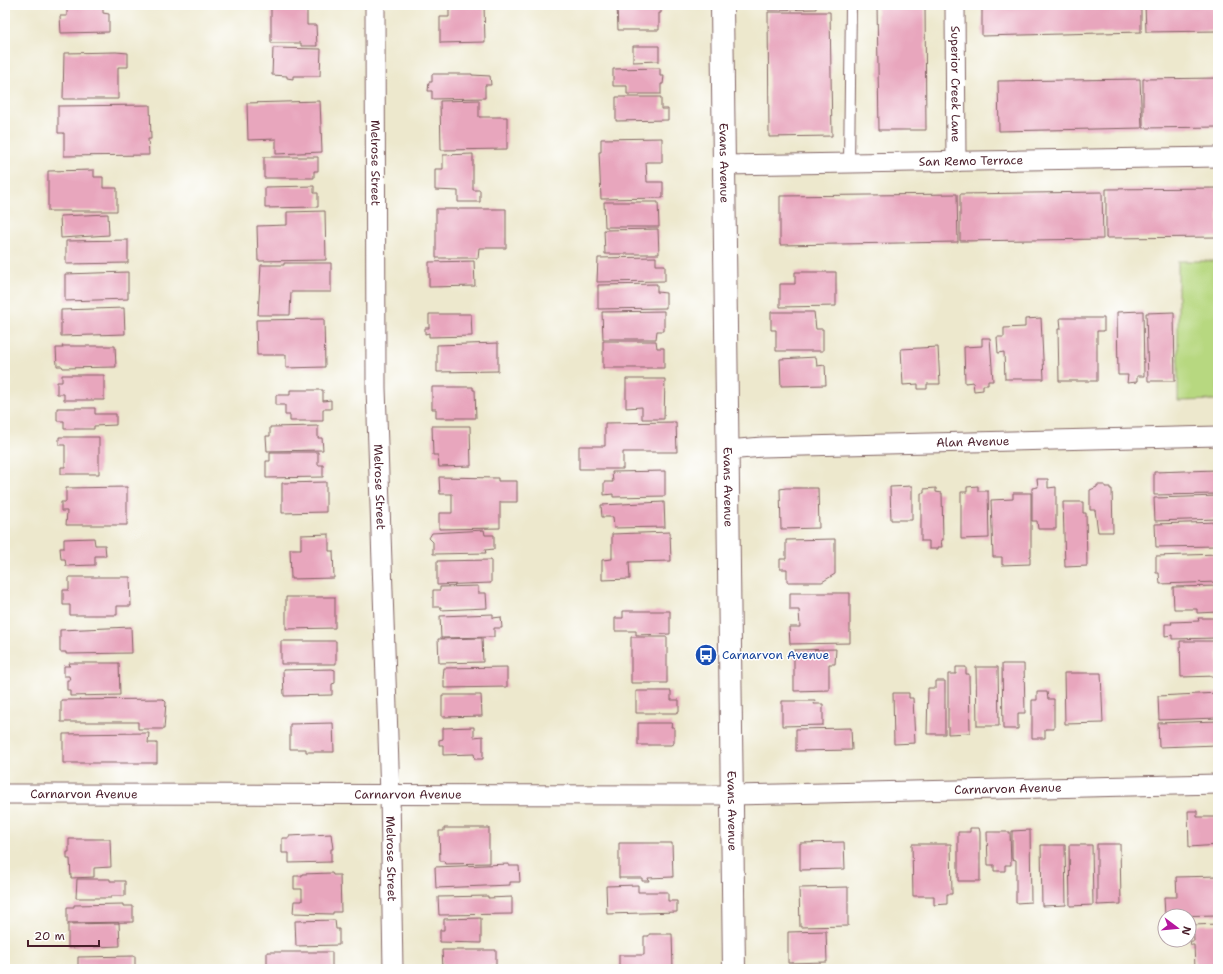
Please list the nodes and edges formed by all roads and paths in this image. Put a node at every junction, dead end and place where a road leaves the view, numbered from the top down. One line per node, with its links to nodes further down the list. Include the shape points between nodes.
1 (375, 5): 14 (street, Melrose Street, via 376,388)
2 (722, 5): 8 (street, Evans Avenue)
3 (851, 5): 7 (lane)
4 (955, 5): 6 (street, Superior Creek Lane)
5 (1218, 157): 6 (street, San Remo Terrace)
6 (956, 162): 7 (street, San Remo Terrace)
7 (849, 164): 8 (street, San Remo Terrace)
8 (724, 165): 10 (street, Evans Avenue)
9 (1218, 436): 10 (street, Alan Avenue, via 762,447)
10 (728, 450): 13 (street, Evans Avenue)
11 (1218, 784): 13 (street, Carnarvon Avenue)
12 (5, 794): 14 (street, Carnarvon Avenue)
13 (732, 795): 14 (street, Carnarvon Avenue); 16 (street, Evans Avenue)
14 (390, 796): 15 (street, Melrose Street)
15 (393, 969)
16 (734, 969)

